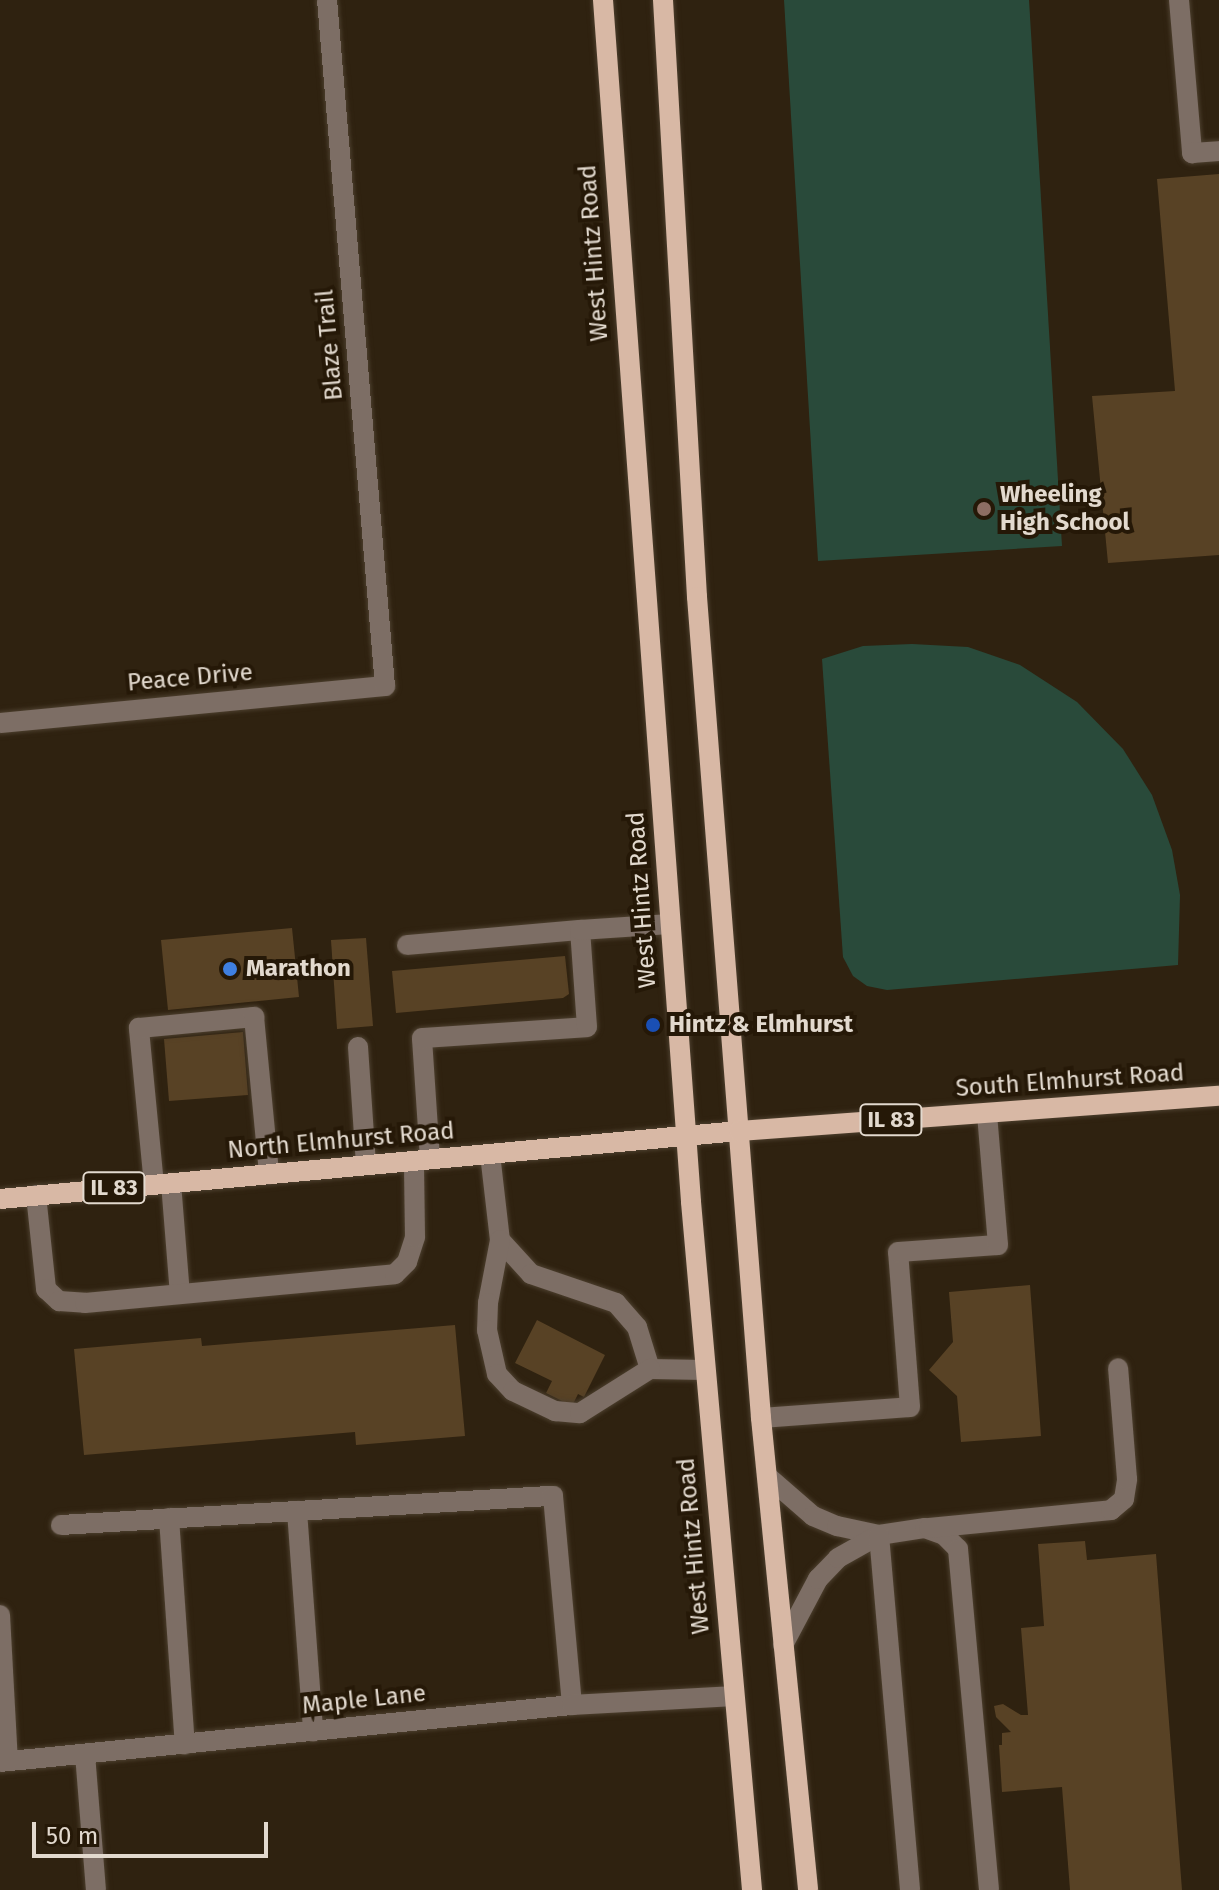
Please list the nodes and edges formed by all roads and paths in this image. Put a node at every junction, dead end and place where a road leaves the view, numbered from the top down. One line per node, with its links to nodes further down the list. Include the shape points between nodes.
1 (327, 0): 6 (street, Blaze Trail)
2 (603, 0): 8 (main road, West Hintz Road)
3 (663, 0): 14 (main road, via 697,597)
4 (1179, 0): 5 (street, via 1192,153)
5 (1219, 151)
6 (385, 686): 7 (street, Peace Drive)
7 (0, 723)
8 (670, 924): 9 (street); 15 (main road, West Hintz Road)
9 (580, 930): 10 (street); 17 (street, via 587,1027 422,1038)
10 (407, 945)
11 (358, 1047): 18 (street)
12 (1219, 1096): 13 (main road, South Elmhurst Road / IL 83)
13 (987, 1113): 14 (main road, South Elmhurst Road / IL 83); 28 (street, via 998,1245 898,1252 910,1407)
14 (739, 1131): 15 (main road, South Elmhurst Road / IL 83); 28 (main road)
15 (686, 1136): 16 (main road, North Elmhurst Road / IL 83); 27 (main road, West Hintz Road)
16 (490, 1154): 17 (main road, North Elmhurst Road / IL 83); 23 (street)
17 (422, 1160): 18 (main road, North Elmhurst Road / IL 83); 24 (street, via 415,1237 407,1262 395,1274)
18 (366, 1165): 19 (main road, North Elmhurst Road / IL 83)
19 (269, 1174): 20 (main road, North Elmhurst Road / IL 83); 20 (street, via 254,1017 139,1028)
20 (163, 1184): 21 (main road, North Elmhurst Road / IL 83); 24 (street)
21 (36, 1195): 22 (main road, North Elmhurst Road / IL 83); 24 (street, via 46,1289 59,1301)
22 (0, 1199)
23 (500, 1240): 26 (street, via 531,1274 616,1303 637,1327); 26 (street, via 487,1330 497,1374 513,1391 555,1411 580,1413)
24 (180, 1294)
25 (1118, 1368): 33 (street, via 1127,1479 1118,1505 1111,1510)
26 (650, 1369): 27 (street)
27 (705, 1370): 37 (main road, West Hintz Road)
28 (761, 1418): 29 (main road)
29 (767, 1476): 34 (street, via 813,1516); 36 (main road)
30 (297, 1511): 31 (street); 38 (street, via 553,1496); 39 (street)
31 (169, 1518): 32 (street); 40 (street)
32 (61, 1525)
33 (925, 1528): 34 (street); 47 (street, via 944,1535 958,1549)
34 (879, 1535): 36 (street, via 838,1558 818,1579); 46 (street)
35 (0, 1615): 42 (street)
36 (783, 1645): 45 (main road)
37 (734, 1696): 38 (street, Maple Lane); 44 (main road, West Hintz Road)
38 (572, 1705): 39 (street, Maple Lane)
39 (313, 1731): 40 (street, Maple Lane)
40 (185, 1744): 41 (street, Maple Lane)
41 (85, 1754): 42 (street, Maple Lane); 43 (street)
42 (4, 1761)
43 (96, 1890)
44 (752, 1890)
45 (808, 1890)
46 (910, 1890)
47 (989, 1890)

